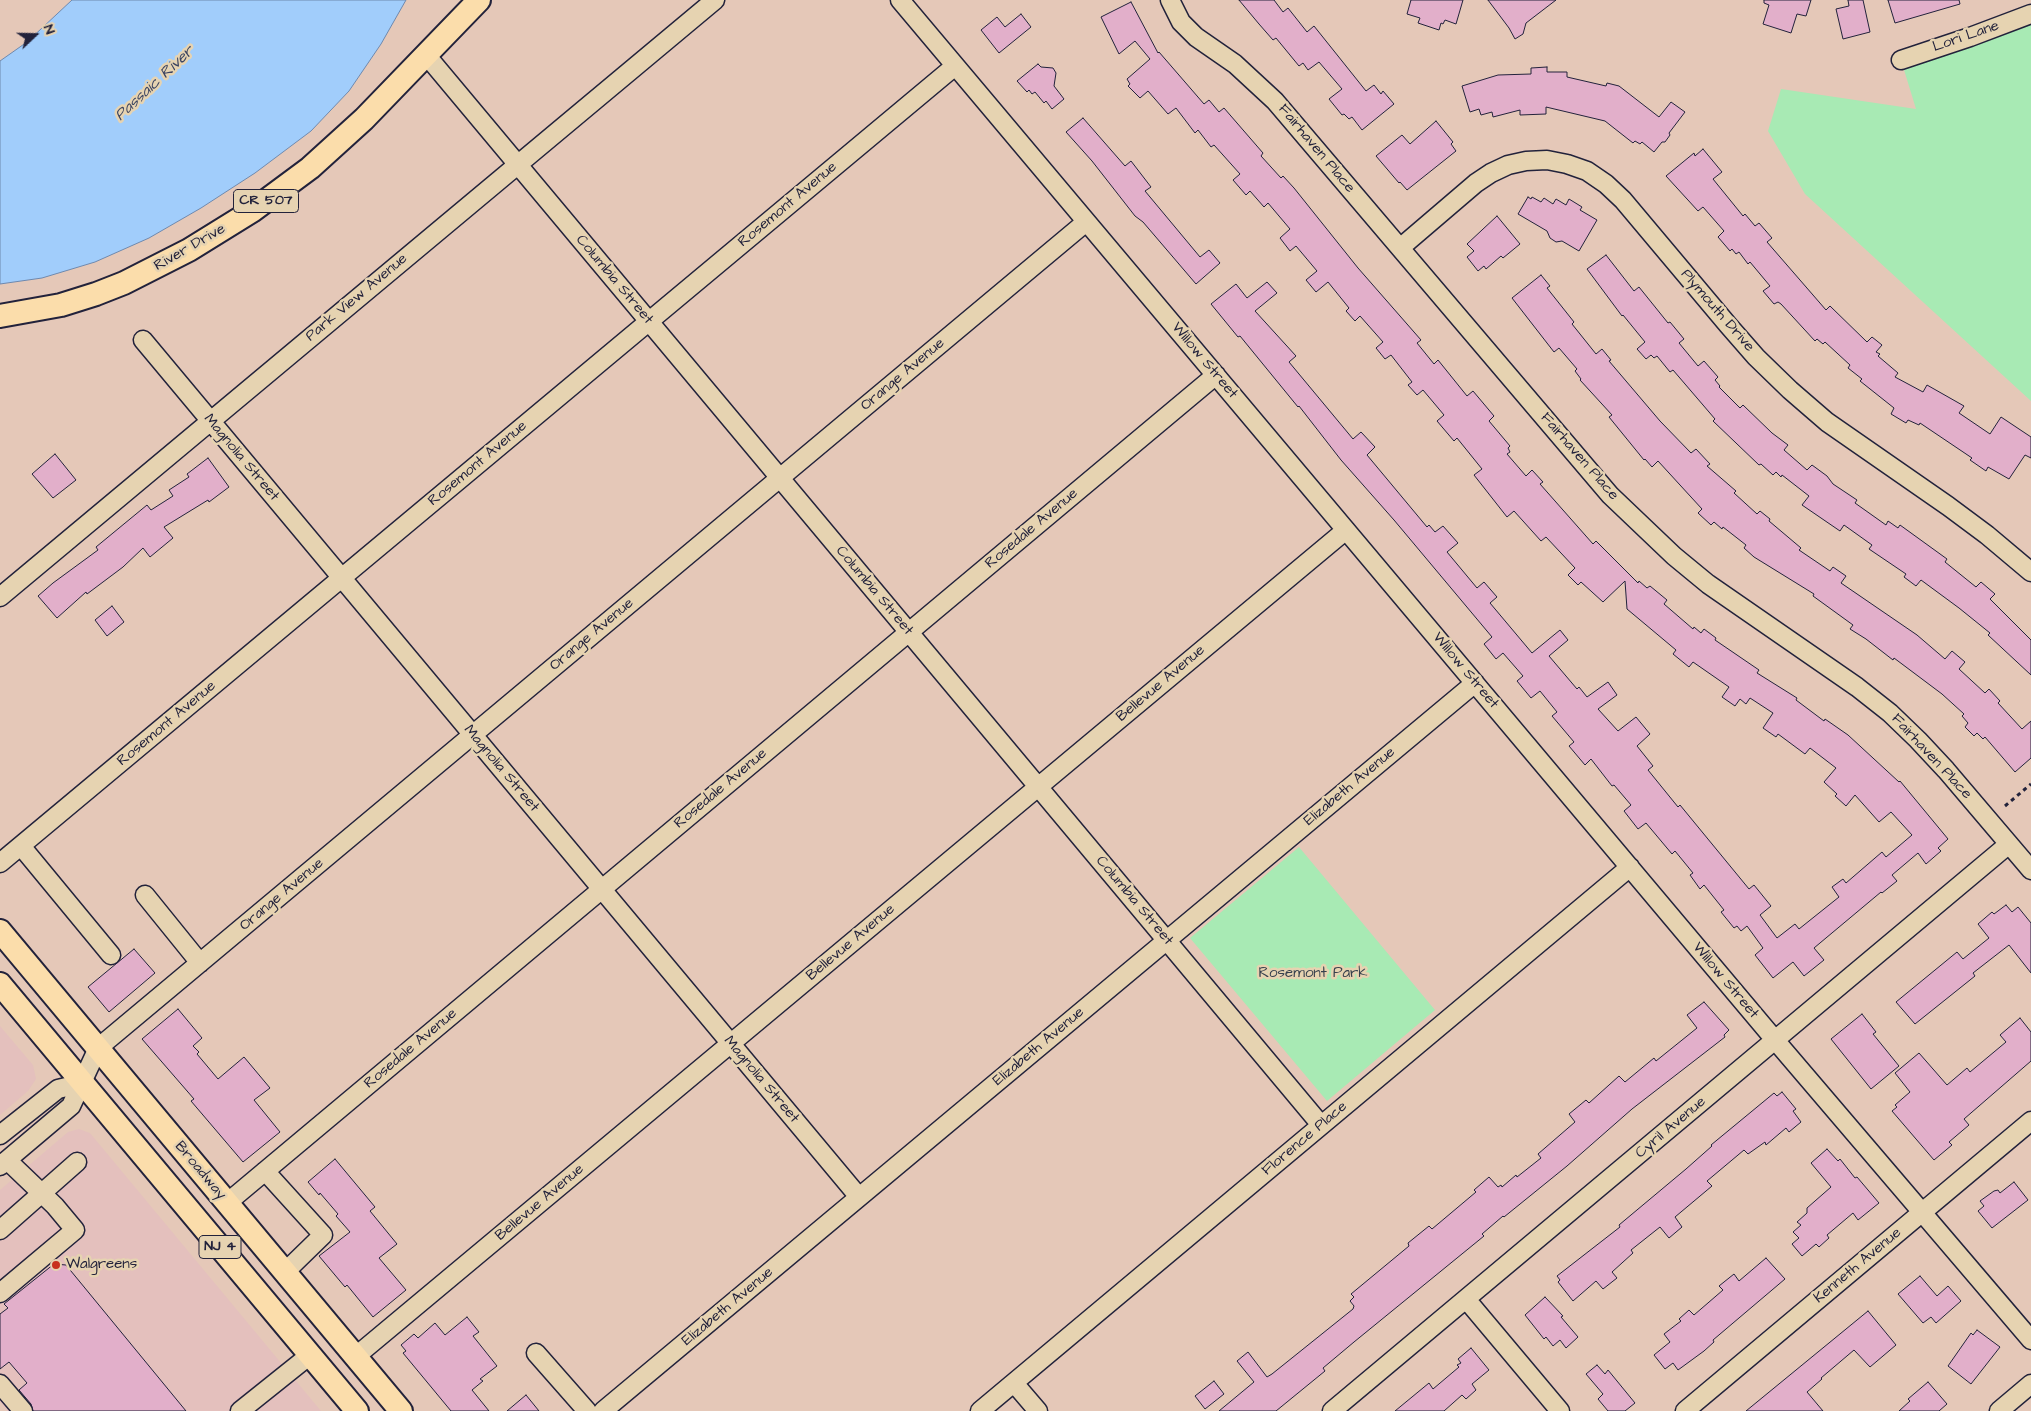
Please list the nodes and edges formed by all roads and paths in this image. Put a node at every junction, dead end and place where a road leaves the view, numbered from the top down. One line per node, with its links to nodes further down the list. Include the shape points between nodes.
1 (479, 0): 6 (main road, River Drive / CR 507)
2 (715, 0): 9 (street, Park View Avenue)
3 (900, 0): 8 (street, Willow Street)
4 (1170, 0): 11 (street, Fairhaven Place, via 1181,22 1196,37 1235,64 1276,101)
5 (2031, 14): 7 (street, Lori Lane)
6 (427, 56): 9 (street, Columbia Street); 12 (main road, River Drive / CR 507, via 310,168 218,233 155,269 96,294 61,305)
7 (1901, 60)
8 (955, 66): 10 (street, Willow Street); 13 (street, Rosemont Avenue)
9 (517, 165): 13 (street, Columbia Street); 16 (street, Park View Avenue)
10 (1086, 222): 15 (street, Willow Street); 17 (street, Orange Avenue)
11 (1400, 248): 19 (street, Plymouth Drive, via 1476,183 1508,165 1547,160 1587,171 1623,200 1756,357 1790,390 1827,422 1971,524); 28 (street, Fairhaven Place, via 1582,463 1640,525 1708,584 1890,713 1946,770)
12 (0, 316)
13 (649, 322): 17 (street, Columbia Street); 20 (street, Rosemont Avenue)
14 (143, 340): 16 (street, Magnolia Street)
15 (1216, 376): 18 (street, Willow Street); 22 (street, Rosedale Avenue)
16 (210, 421): 20 (street, Magnolia Street); 21 (street, Park View Avenue)
17 (780, 478): 22 (street, Columbia Street); 24 (street, Orange Avenue)
18 (1346, 530): 23 (street, Willow Street); 26 (street, Bellevue Avenue)
19 (2031, 572)
20 (342, 578): 24 (street, Magnolia Street); 29 (street, Rosemont Avenue)
21 (0, 597)
22 (909, 632): 26 (street, Columbia Street); 32 (street, Rosedale Avenue)
23 (1475, 683): 30 (street, Willow Street); 35 (street, Elizabeth Avenue)
24 (473, 735): 32 (street, Magnolia Street); 37 (street, Orange Avenue)
25 (2031, 784): 27 (path)
26 (1038, 787): 35 (street, Columbia Street); 40 (street, Bellevue Avenue)
27 (2005, 806)
28 (2009, 844): 31 (street, Fairhaven Place); 39 (street, Cyril Avenue)
29 (8, 851): 36 (street)
30 (1630, 867): 39 (street, Willow Street); 44 (street, Florence Place)
31 (2031, 870)
32 (602, 889): 40 (street, Magnolia Street); 48 (street, Rosedale Avenue)
33 (145, 895): 37 (street)
34 (0, 931): 41 (main road, Broadway / NJ 4)
35 (1166, 941): 44 (street, Columbia Street); 50 (street, Elizabeth Avenue)
36 (111, 955)
37 (200, 963): 41 (street, Orange Avenue)
38 (0, 984): 42 (main road, NJ 4)
39 (1775, 1040): 52 (street, Willow Street); 56 (street, Cyril Avenue)
40 (731, 1044): 50 (street, Magnolia Street); 60 (street, Bellevue Avenue)
41 (98, 1048): 42 (street); 51 (main road, Broadway / NJ 4)
42 (83, 1083): 45 (street, via 58,1090); 47 (street, via 71,1106); 59 (main road, NJ 4)
43 (2031, 1122): 52 (street, Kenneth Avenue)
44 (1321, 1125): 61 (street, Florence Place)
45 (0, 1134)
46 (77, 1162): 49 (street)
47 (3, 1163): 49 (street)
48 (265, 1171): 51 (street, Rosedale Avenue); 54 (street, via 323,1235)
49 (42, 1194): 53 (street); 55 (street, via 74,1230)
50 (859, 1198): 69 (street, Elizabeth Avenue)
51 (227, 1203): 54 (main road, Broadway / NJ 4)
52 (1922, 1212): 57 (street, Willow Street); 74 (street, Kenneth Avenue)
53 (0, 1230)
54 (285, 1272): 60 (main road, Broadway / NJ 4)
55 (0, 1293)
56 (1466, 1299): 72 (street, Cyril Avenue); 73 (street)
57 (2031, 1340)
58 (536, 1353): 68 (street)
59 (310, 1355): 65 (street); 66 (main road, NJ 4)
60 (355, 1357): 67 (main road, Broadway / NJ 4)
61 (1014, 1383): 70 (street, Florence Place); 71 (street)
62 (0, 1384): 64 (street)
63 (2031, 1384): 75 (street)
64 (23, 1411)
65 (240, 1411)
66 (357, 1411)
67 (401, 1411)
68 (587, 1411)
69 (603, 1411)
70 (980, 1411)
71 (1038, 1411)
72 (1332, 1411)
73 (1560, 1411)
74 (1685, 1411)
75 (1999, 1411)

